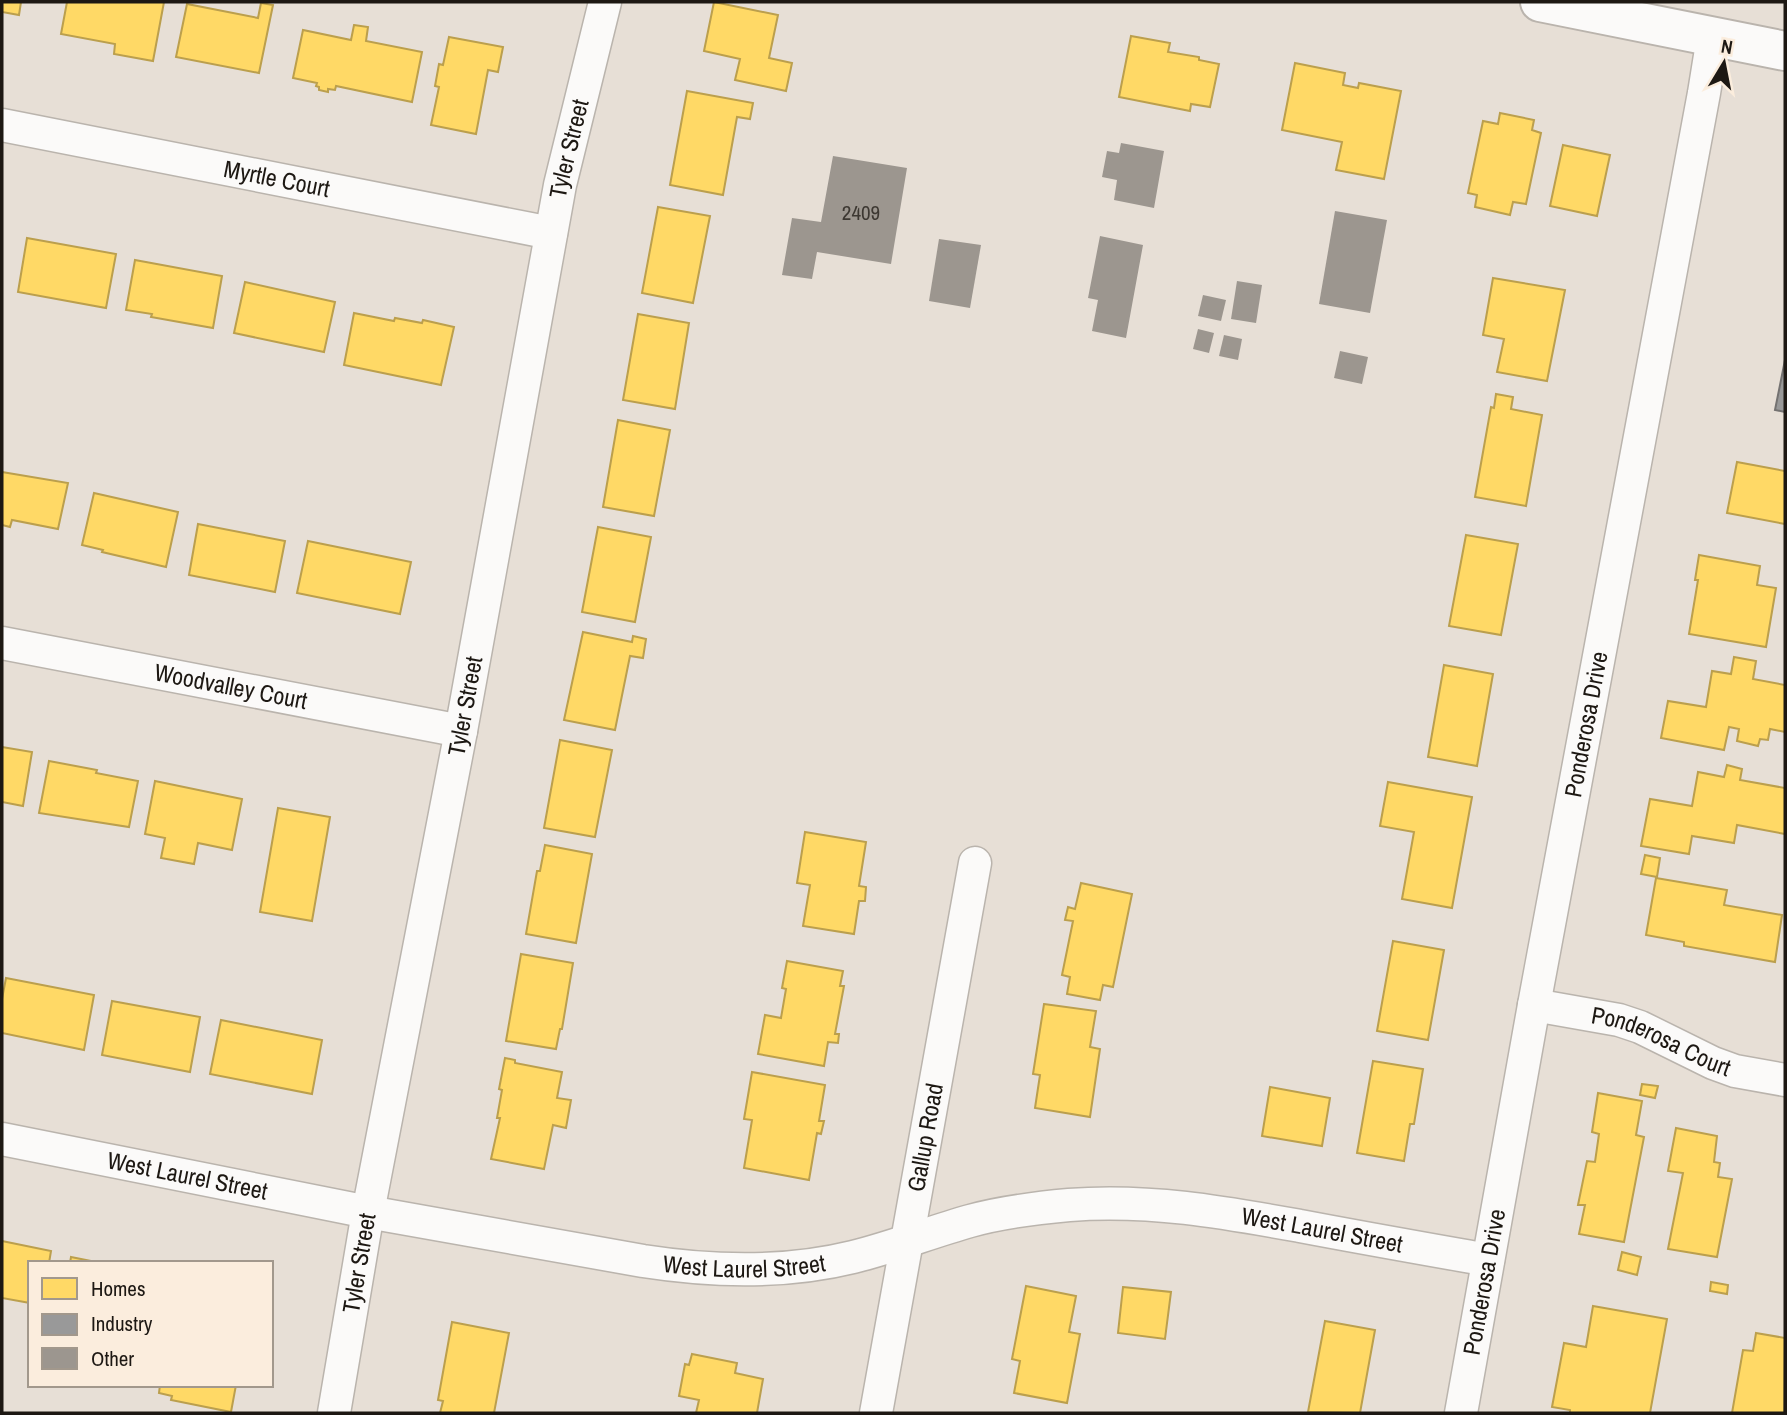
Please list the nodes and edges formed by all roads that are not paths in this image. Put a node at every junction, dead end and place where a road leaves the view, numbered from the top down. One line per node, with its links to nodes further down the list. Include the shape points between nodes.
1 (605, 2): 6 (street, Tyler Street)
2 (1540, 2): 3 (main road)
3 (1713, 37): 4 (main road); 10 (street, Ponderosa Drive)
4 (1785, 51)
5 (2, 125): 6 (street, Myrtle Court)
6 (551, 233): 8 (street, Tyler Street)
7 (2, 643): 8 (street, Woodvalley Court)
8 (461, 731): 13 (street, Tyler Street)
9 (975, 863): 14 (street, Gallup Road)
10 (1534, 1005): 11 (street, Ponderosa Court, via 1619,1020 1735,1071); 15 (street, Ponderosa Drive)
11 (1785, 1080)
12 (2, 1139): 13 (street, West Laurel Street)
13 (368, 1212): 14 (street, West Laurel Street, via 685,1268 813,1265); 16 (street, Tyler Street)
14 (908, 1239): 15 (street, West Laurel Street, via 1021,1211 1117,1203 1213,1211); 17 (street, Gallup Road)
15 (1488, 1260): 18 (street, Ponderosa Drive)
16 (334, 1413)
17 (876, 1413)
18 (1461, 1413)

